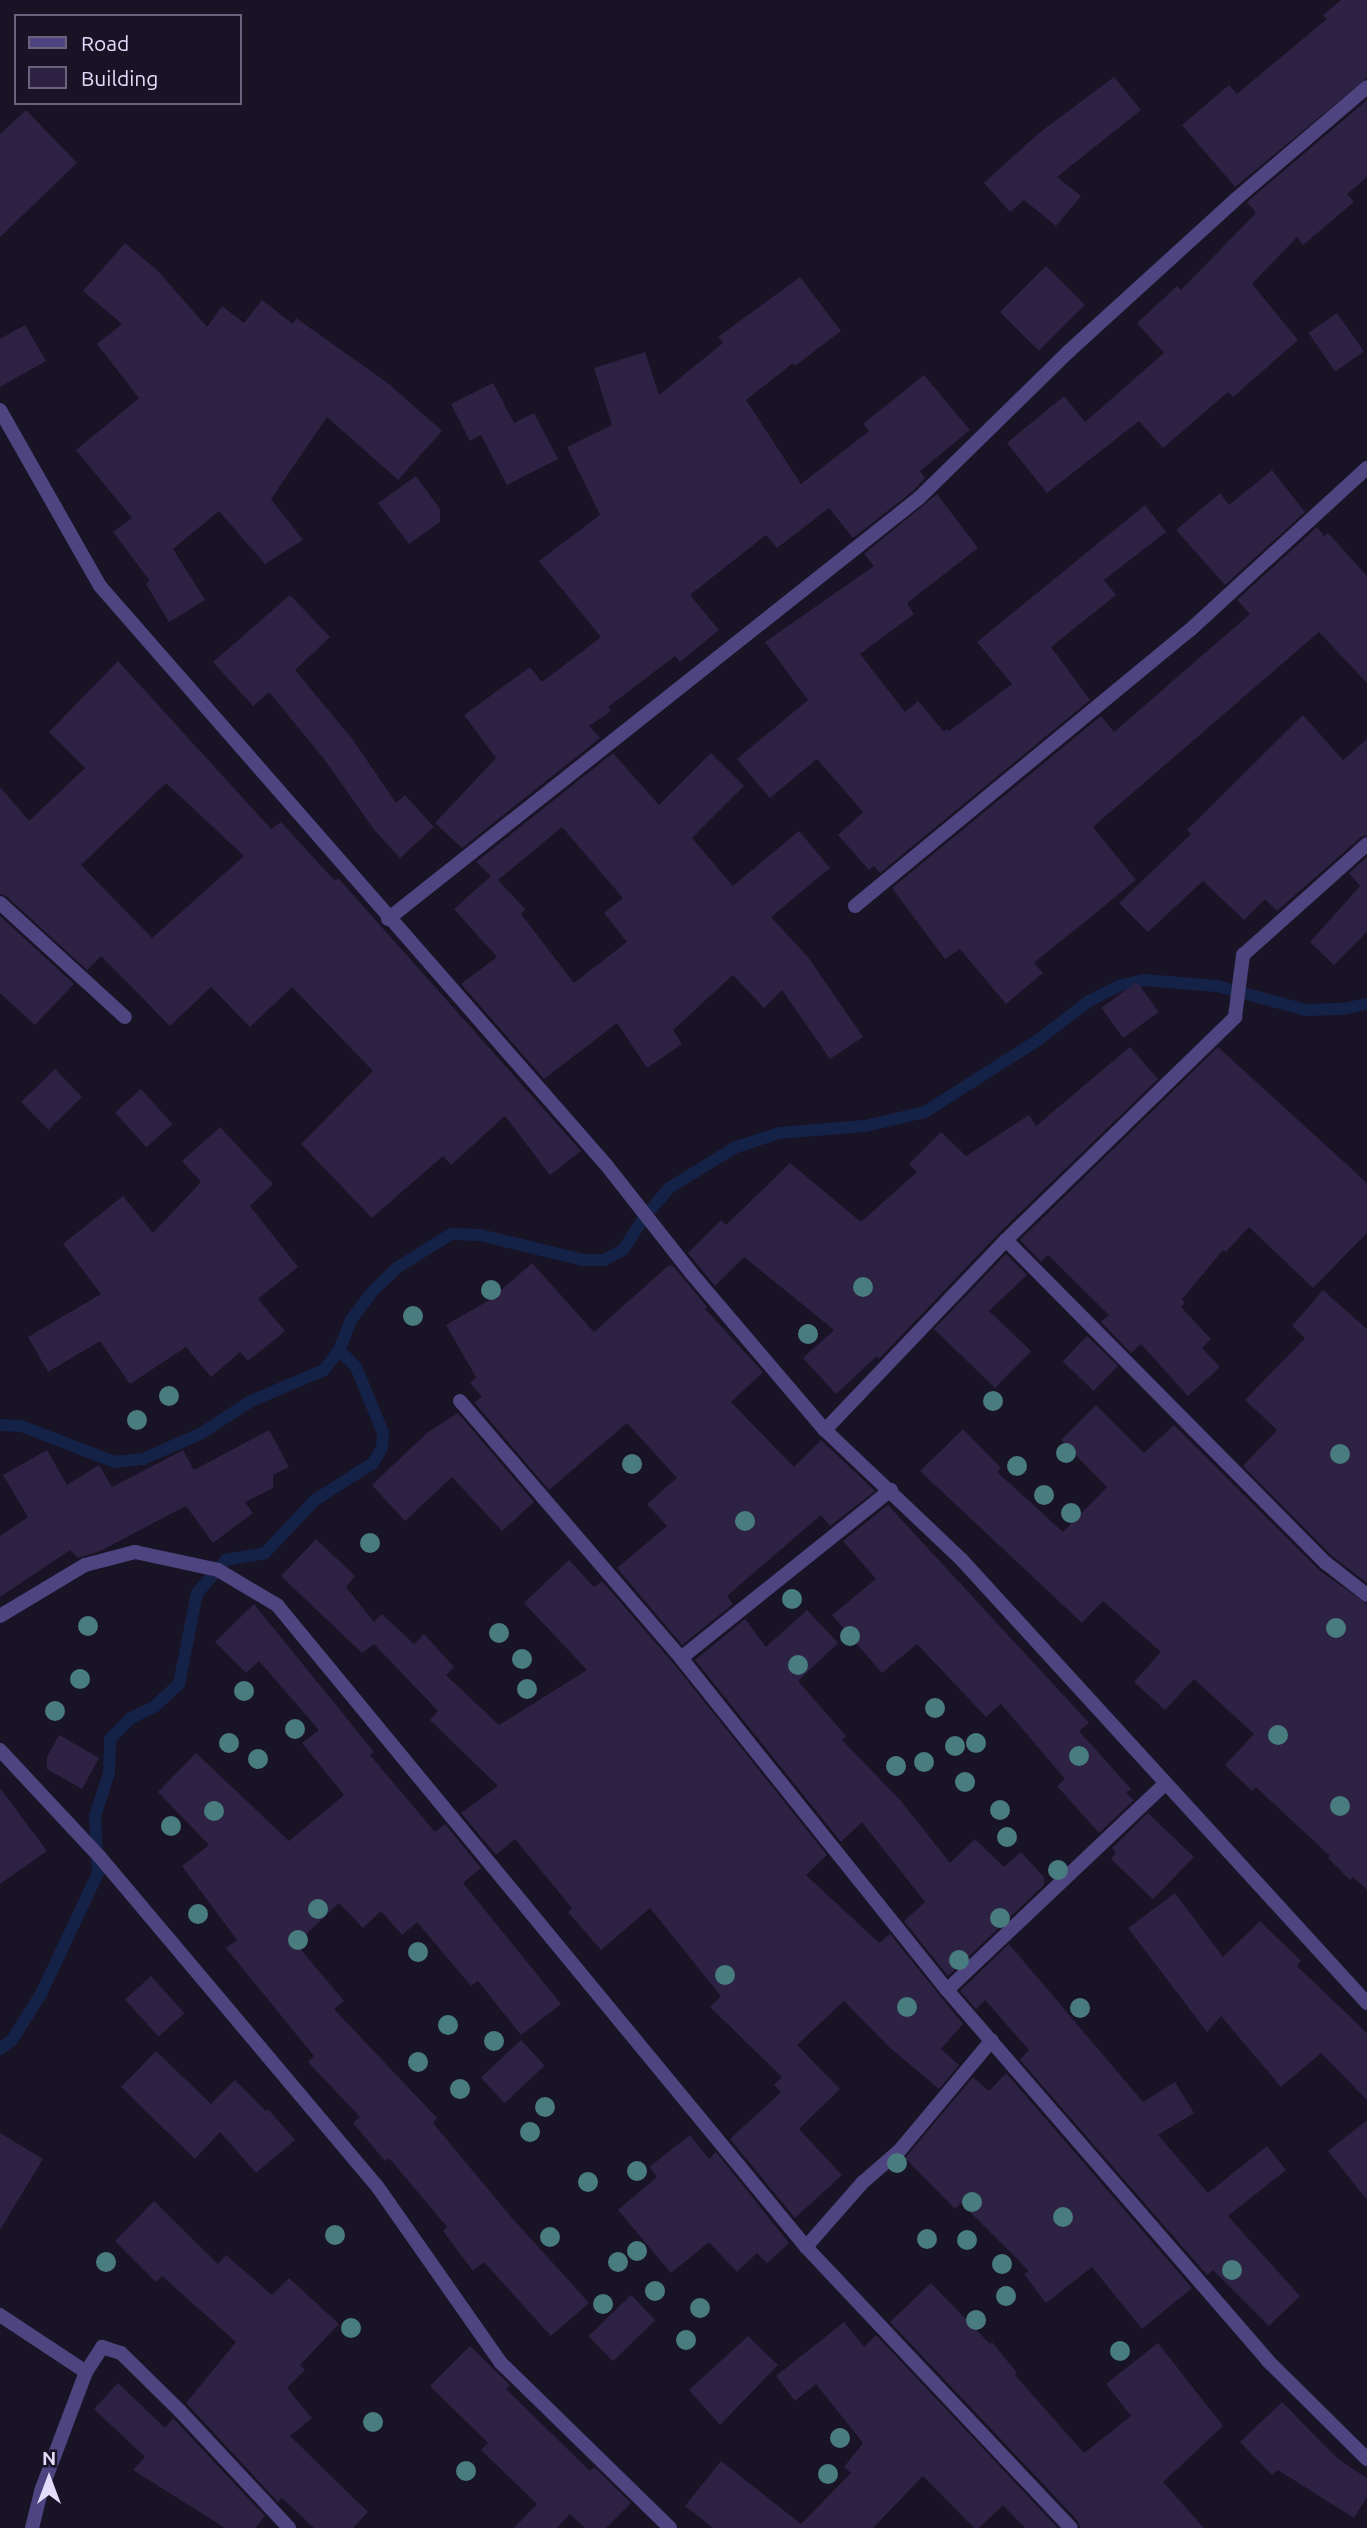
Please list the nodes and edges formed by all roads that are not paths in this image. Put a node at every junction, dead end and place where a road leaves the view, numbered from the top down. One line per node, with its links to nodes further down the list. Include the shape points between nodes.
1 (1367, 87): 7 (street, via 1068,352 919,499)
2 (0, 410): 7 (street, via 100,586)
3 (1367, 468): 6 (street, via 1191,630)
4 (1367, 844): 9 (street, via 1243,955 1235,1017)
5 (0, 903): 8 (street)
6 (855, 906)
7 (388, 919): 11 (street, via 607,1166)
8 (125, 1017)
9 (1006, 1240): 11 (street); 13 (street, via 1326,1563)
10 (460, 1401): 15 (street)
11 (825, 1430): 12 (street)
12 (891, 1490): 15 (street); 17 (street, via 961,1559)
13 (1367, 1595)
14 (0, 1616): 21 (street, via 85,1565 135,1552 218,1570 277,1605)
15 (681, 1658): 18 (street)
16 (0, 1749): 27 (street, via 99,1856 377,2186 501,2363)
17 (1165, 1784): 18 (street); 19 (street)
18 (947, 1990): 20 (street)
19 (1367, 2003)
20 (992, 2040): 21 (street, via 900,2150 862,2183); 24 (street, via 1267,2360)
21 (806, 2247): 28 (street)
22 (0, 2315): 23 (street)
23 (86, 2372): 25 (street, via 41,2491); 26 (street, via 102,2347 121,2353)
24 (1367, 2459)
25 (32, 2528)
26 (289, 2528)
27 (670, 2528)
28 (1071, 2528)

